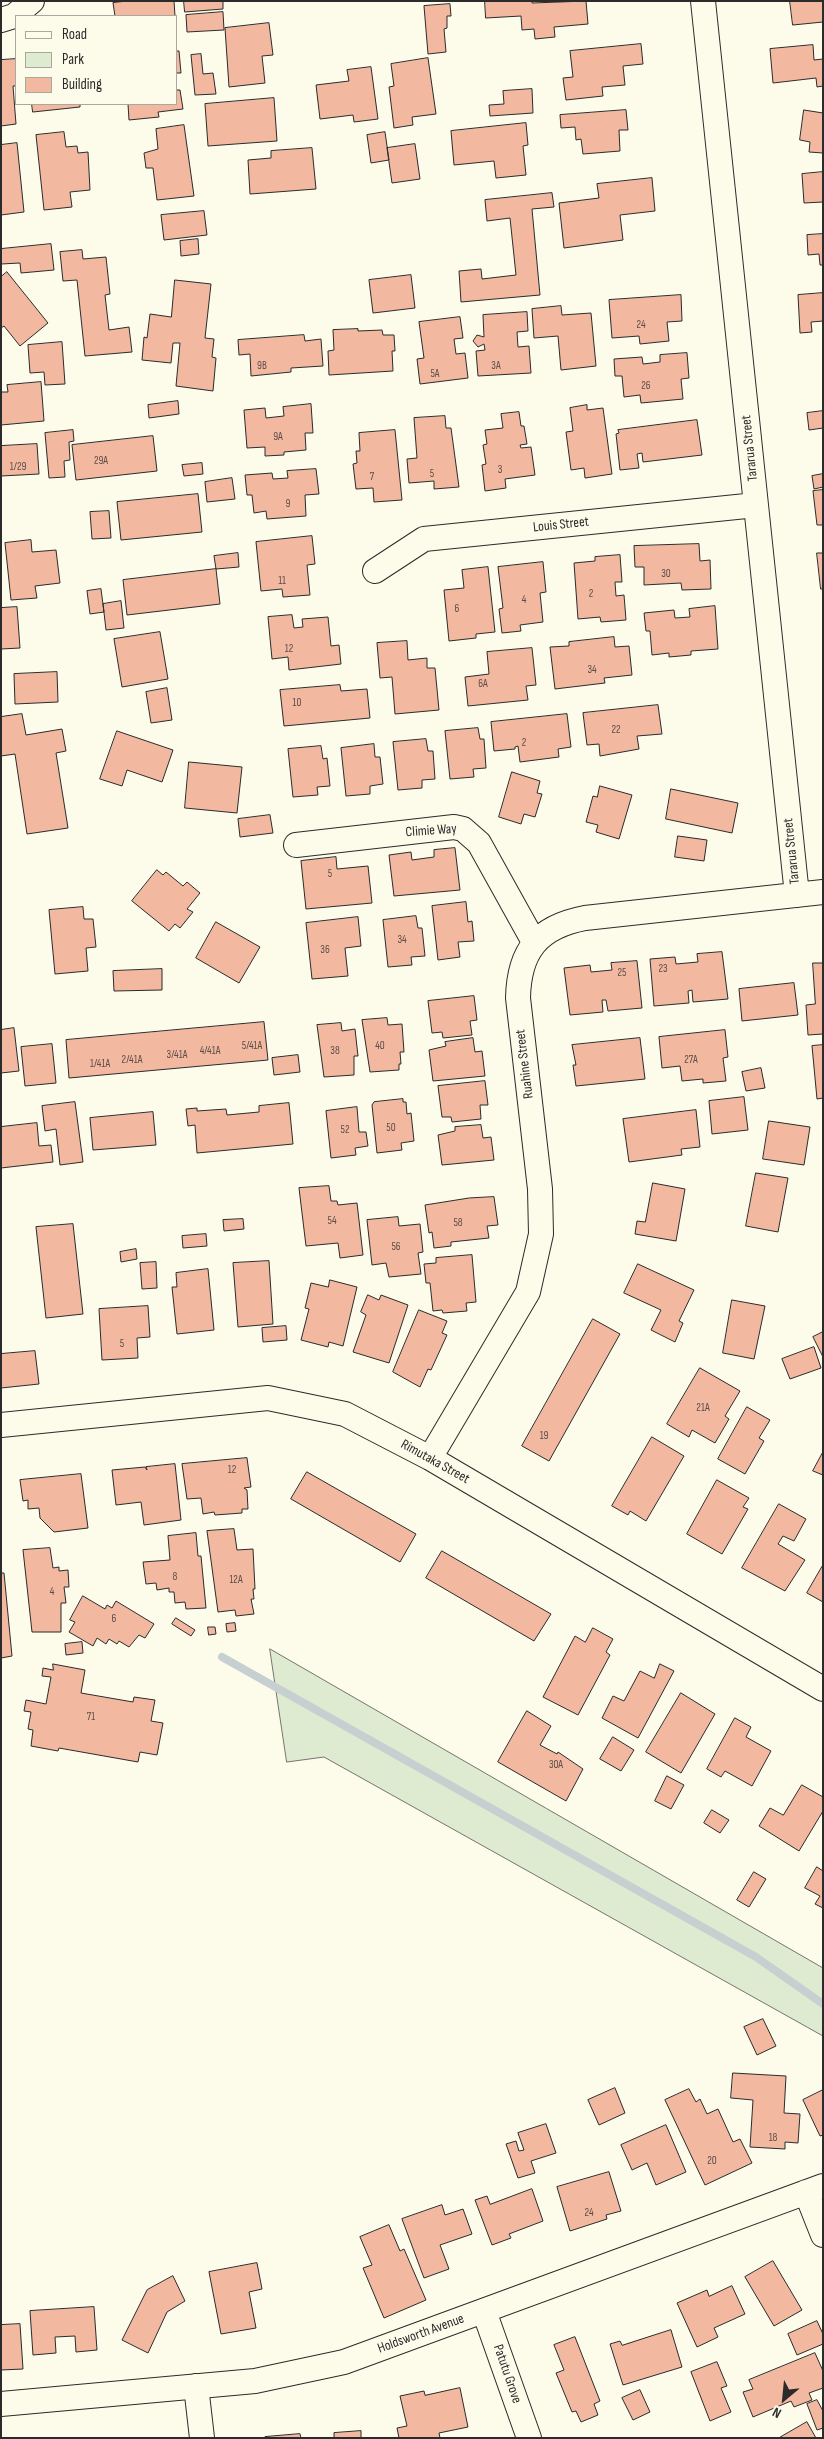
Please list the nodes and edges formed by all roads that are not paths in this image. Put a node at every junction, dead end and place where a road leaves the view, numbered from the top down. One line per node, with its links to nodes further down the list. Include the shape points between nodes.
1 (32, 1): 4 (street)
2 (703, 1): 6 (street, Tararua Street)
3 (15, 15): 5 (street)
4 (15, 15)
5 (1, 20)
6 (756, 505): 7 (street, Louis Street, via 424,539); 10 (street, Tararua Street)
7 (375, 571)
8 (296, 845): 11 (street, Climie Way, via 454,827 463,829 479,843)
9 (823, 892): 10 (street)
10 (797, 894): 11 (street, via 571,920)
11 (534, 942): 13 (street, Ruahine Street, via 518,976 518,998 540,1189 541,1234 528,1292)
12 (1, 1425): 13 (street, Rimutaka Street, via 268,1398 345,1414)
13 (430, 1458): 14 (street, Rimutaka Street)
14 (823, 1689)
15 (814, 2189): 16 (street); 17 (street, Holdsworth Avenue)
16 (823, 2235)
17 (484, 2311): 18 (street, Holdsworth Avenue, via 344,2362 255,2381); 21 (street, Patutu Grove)
18 (196, 2386): 19 (street, Holdsworth Avenue); 20 (street)
19 (1, 2404)
20 (202, 2438)
21 (529, 2438)

